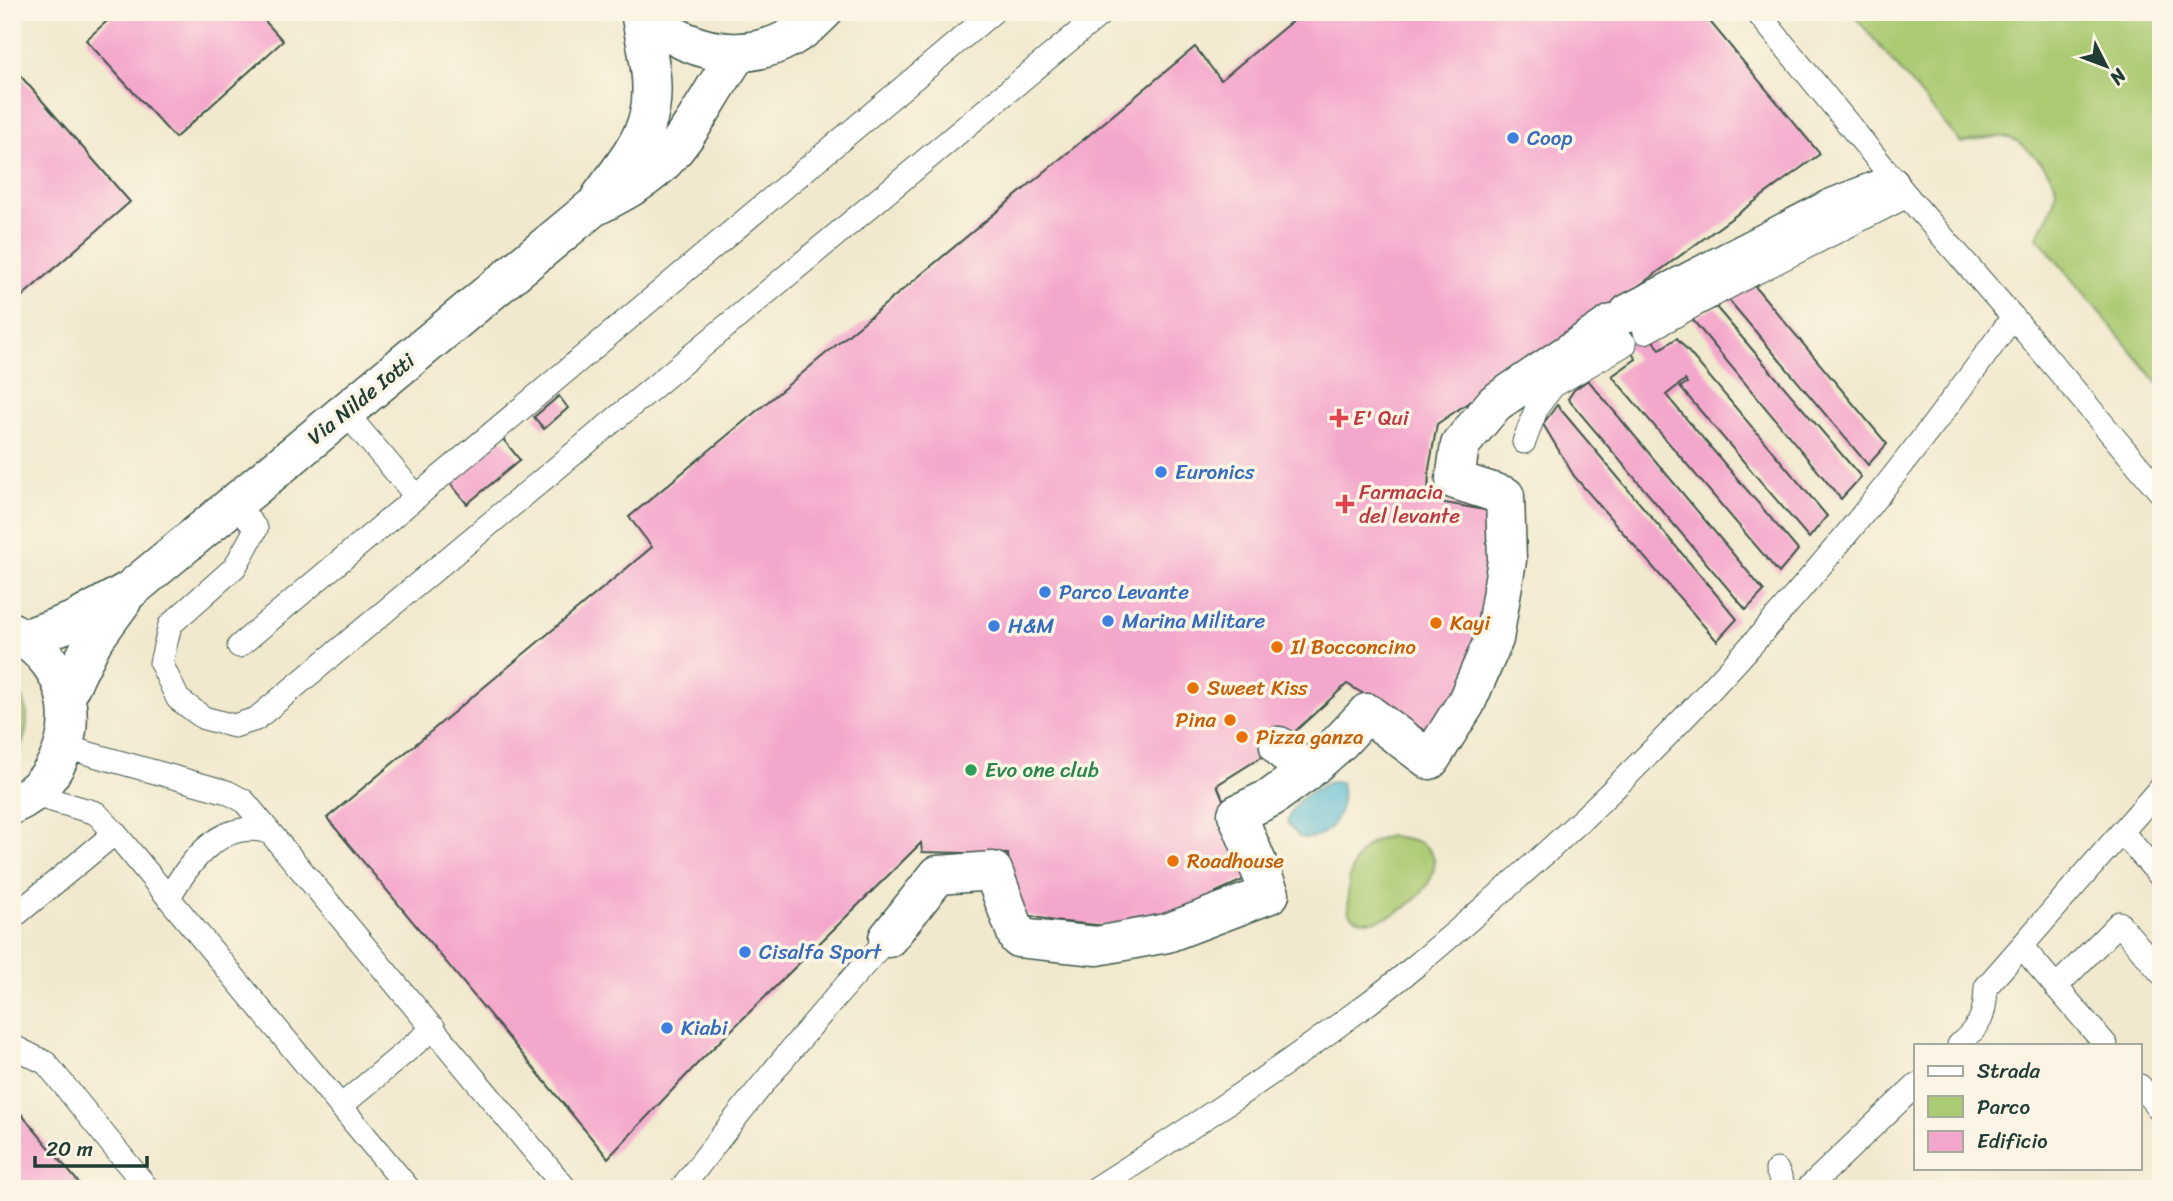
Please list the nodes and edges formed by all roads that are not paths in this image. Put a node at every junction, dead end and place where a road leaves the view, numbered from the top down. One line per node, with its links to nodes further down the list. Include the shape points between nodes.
1 (641, 12): 6 (street, via 687,44); 8 (street, Via Nilde Iotti, via 652,86 646,125)
2 (823, 12): 6 (street, via 789,39)
3 (993, 12): 14 (lane)
4 (1103, 12): 15 (lane, via 256,719 234,726 204,718 178,699 161,663 170,625 234,567 256,529)
5 (1757, 12): 7 (lane)
6 (738, 52): 8 (street, Via Nilde Iotti, via 667,158 629,188)
7 (1899, 191): 9 (lane); 10 (street, via 1830,209)
8 (592, 208): 11 (street, Via Nilde Iotti)
9 (2013, 317): 13 (lane); 47 (lane, via 1846,536 1623,782 1535,865 1357,1013 1211,1116)
10 (1628, 328): 12 (lane, via 1553,386 1537,407); 22 (street, via 1495,403 1443,468 1455,480 1505,496 1507,560 1494,639 1466,704 1430,760 1367,713)
11 (345, 412): 14 (lane); 15 (street, Via Nilde Iotti)
12 (1524, 442)
13 (2161, 493)
14 (417, 497): 18 (lane)
15 (235, 503): 16 (street, Via Nilde Iotti)
16 (130, 590): 17 (street, Via Nilde Iotti, via 76,620); 19 (street, Via Nilde Iotti, via 93,641)
17 (18, 636): 19 (street, via 51,663)
18 (239, 646)
19 (66, 695): 21 (street)
20 (1279, 746): 22 (street)
21 (65, 747): 24 (street, via 45,781); 25 (lane, via 227,792 244,801)
22 (1305, 773): 31 (street, via 1272,797 1237,814 1270,894 1167,933 1097,946 1018,937 995,862 938,875)
23 (2161, 787): 26 (lane)
24 (22, 800): 27 (lane, via 96,813)
25 (270, 832): 29 (lane, via 243,830 213,840 193,860); 35 (lane)
26 (2122, 832): 28 (lane); 32 (lane)
27 (115, 833): 29 (lane); 30 (lane)
28 (2161, 877)
29 (169, 897): 41 (lane)
30 (12, 918)
31 (888, 938): 46 (lane, via 793,1046)
32 (2022, 947): 34 (lane); 36 (lane, via 1986,987 1986,1011)
33 (2161, 973): 34 (lane, via 2119,923)
34 (2056, 987): 37 (lane)
35 (434, 1028): 41 (lane); 45 (lane)
36 (1960, 1044)
37 (2105, 1044)
38 (12, 1046): 43 (lane, via 46,1063)
39 (1914, 1087): 48 (lane)
40 (2142, 1088): 42 (lane)
41 (341, 1106): 44 (lane)
42 (2161, 1111)
43 (148, 1189)
44 (409, 1189)
45 (566, 1189)
46 (681, 1189)
47 (1095, 1189)
48 (1807, 1189)

